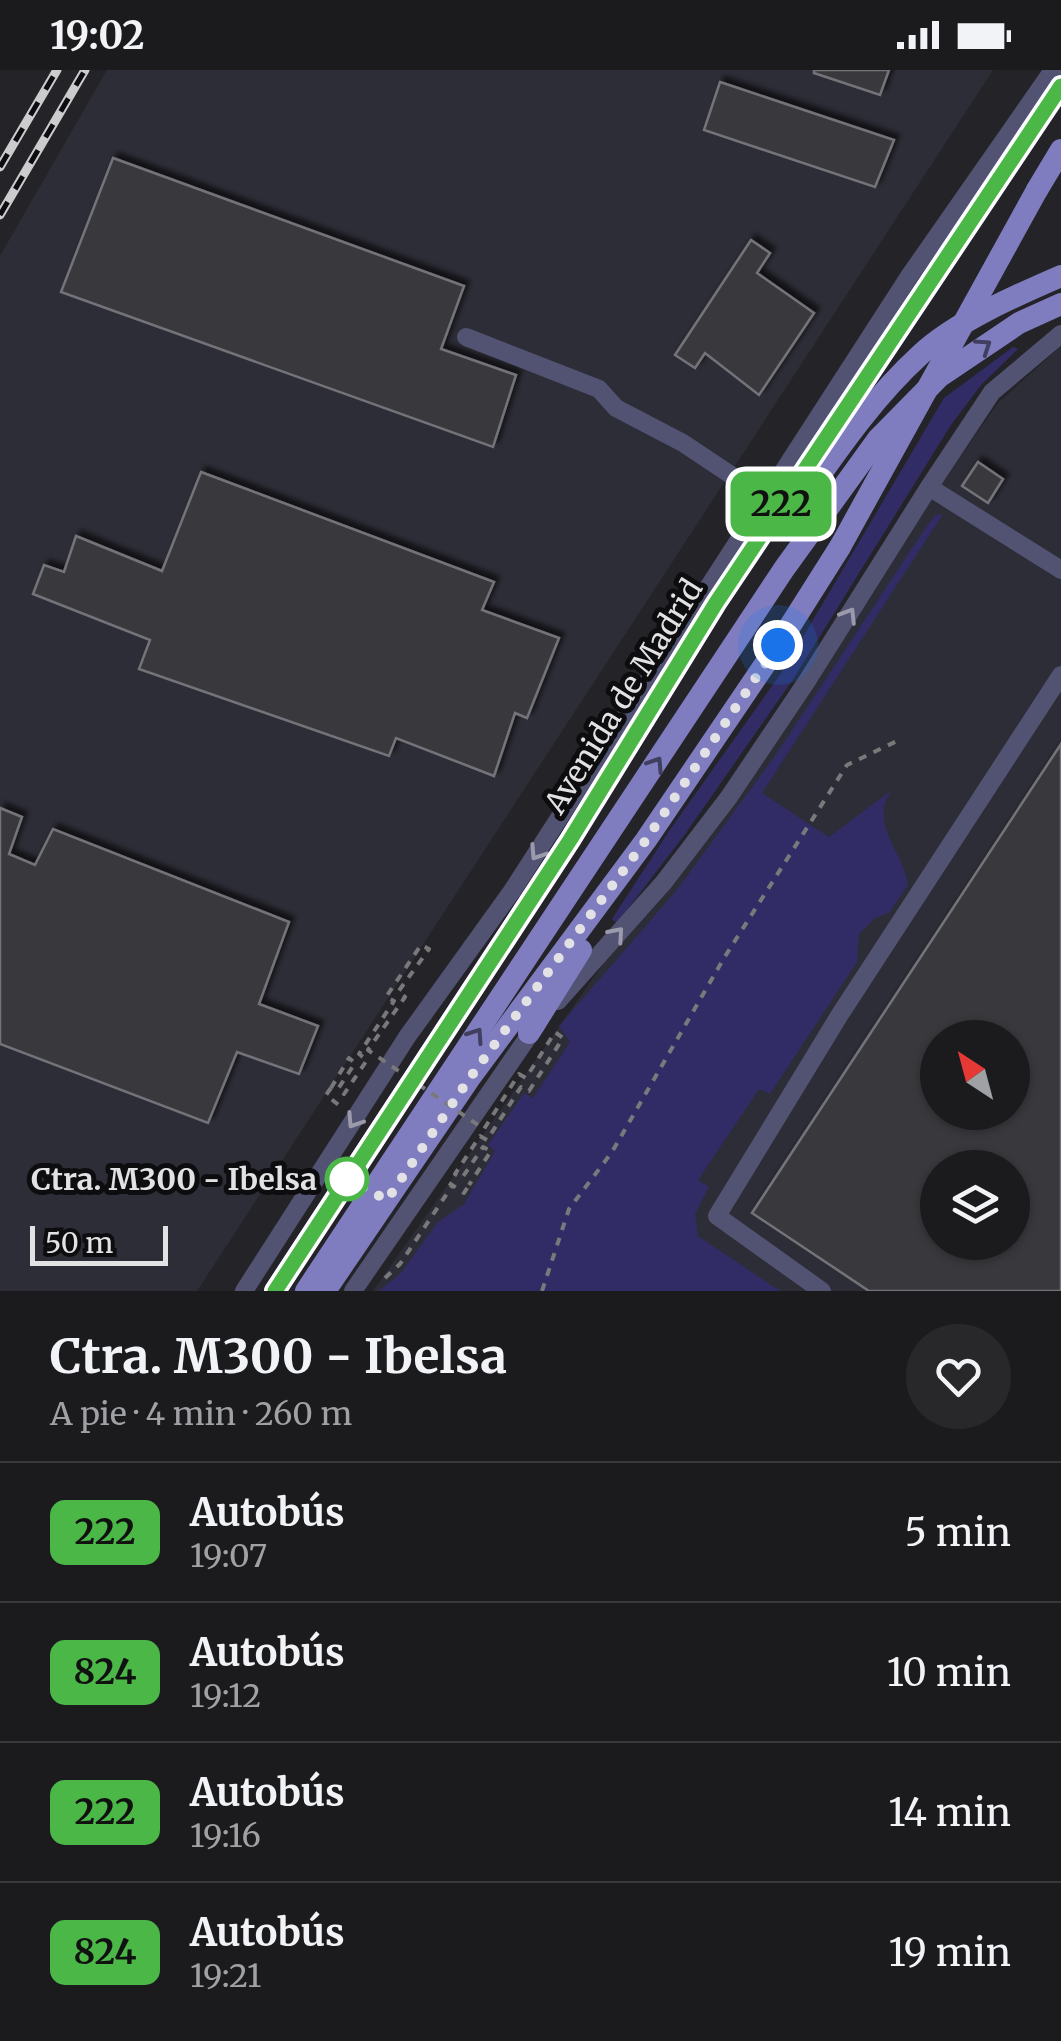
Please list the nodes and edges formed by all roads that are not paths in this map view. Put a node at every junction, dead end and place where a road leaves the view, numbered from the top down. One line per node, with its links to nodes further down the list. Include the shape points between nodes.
1 (1053, 70): 9 (lane)
2 (1061, 86): 12 (main road, Avenida de Madrid, via 716,603)
3 (1061, 150): 13 (main road, bridge, via 840,547)
4 (1061, 276): 12 (main road, via 1002,301 922,352 859,419)
5 (1061, 304): 17 (main road, one-way to 5, via 784,569 878,439 938,377 1019,323)
6 (1061, 334): 8 (lane, via 992,392)
7 (466, 336): 9 (lane, via 598,389 616,408)
8 (929, 487): 10 (lane); 14 (lane, one-way to 8, via 664,882 729,797)
9 (764, 497): 15 (lane, one-way to 15, via 512,891 408,1037)
10 (1061, 570)
11 (1061, 676): 20 (lane, via 717,1216)
12 (570, 840): 16 (main road, Avenida de Madrid)
13 (646, 840): 14 (main road); 18 (main road, via 469,1079)
14 (529, 1033): 19 (lane)
15 (244, 1291)
16 (274, 1291)
17 (306, 1291)
18 (326, 1291)
19 (354, 1291)
20 (822, 1291)

